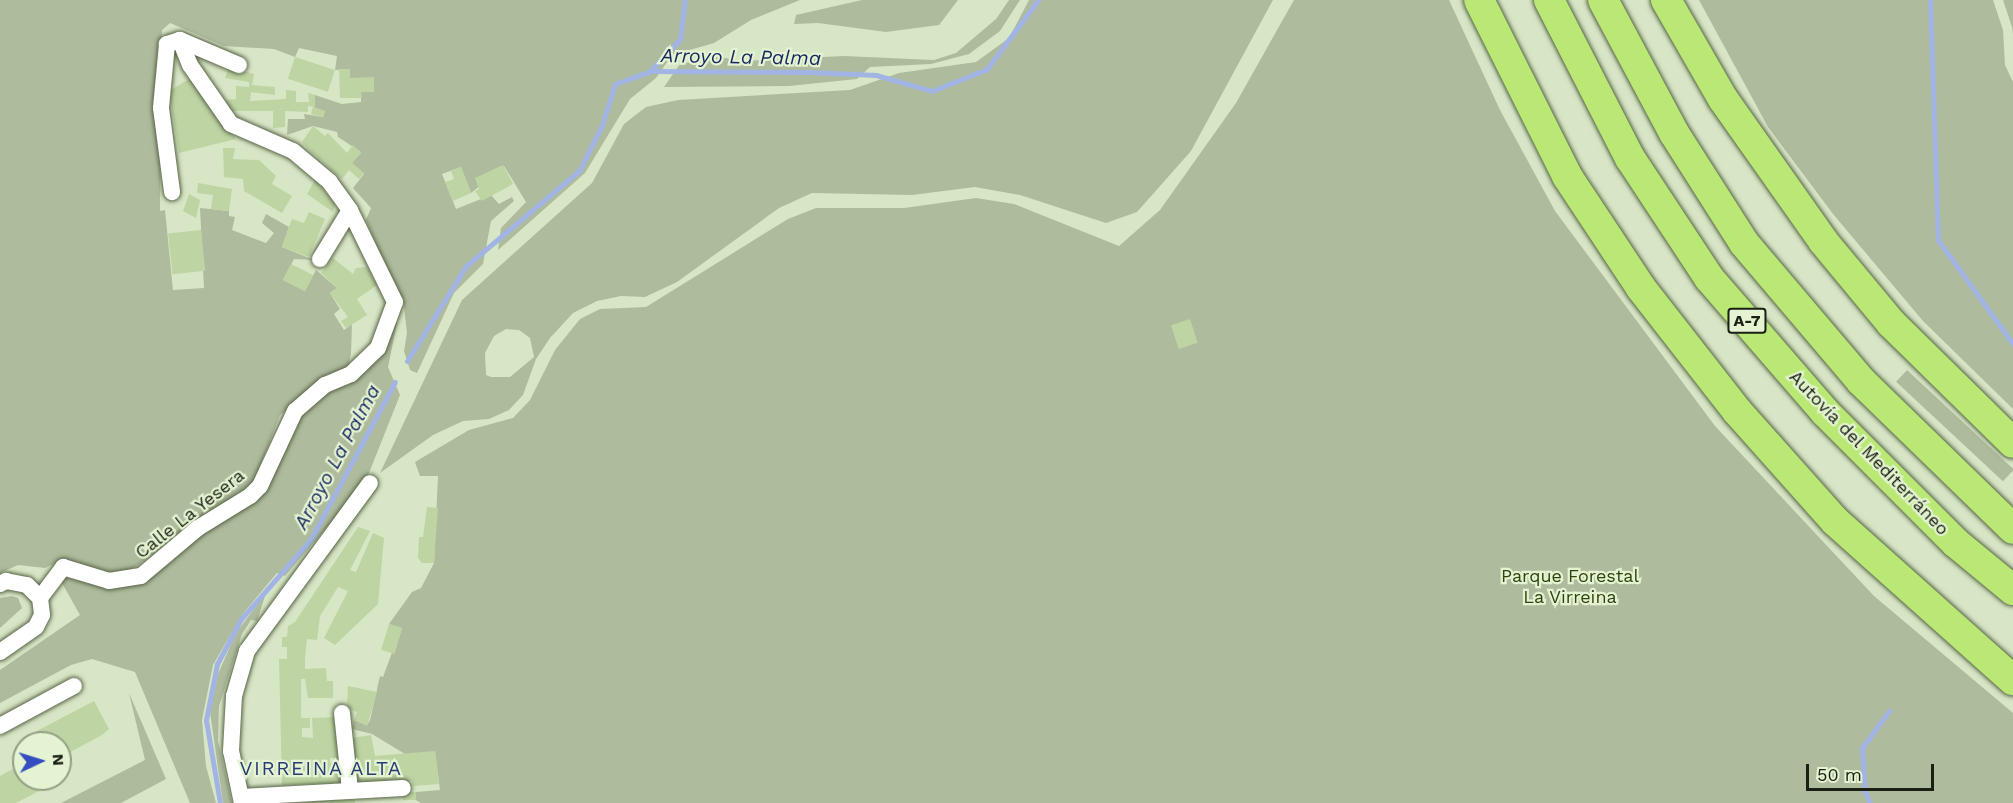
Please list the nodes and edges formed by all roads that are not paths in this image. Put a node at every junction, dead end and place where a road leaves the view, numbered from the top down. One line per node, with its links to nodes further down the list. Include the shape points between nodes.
1 (1479, 0): 17 (highway, via 1567,176 1641,288 1737,411 1835,521)
2 (1549, 0): 14 (highway, Autovía del Mediterráneo / A-7, via 1630,158 1709,278 1825,412 1956,543)
3 (1603, 0): 12 (highway, A-7, via 1674,133 1744,243 1861,381)
4 (1666, 0): 10 (highway, via 1723,99 1822,241 1908,340)
5 (180, 40): 6 (street); 7 (street, via 167,44 161,108); 8 (street, Calle La Yesera, via 190,65 231,124 293,152 330,182)
6 (239, 65)
7 (172, 192)
8 (350, 210): 9 (street); 15 (street, Calle La Yesera, via 394,302 378,348 351,374 326,385 295,411 260,486 250,496 198,528 141,576 109,581 63,567)
9 (320, 259)
10 (2013, 444)
11 (370, 483): 23 (street, via 247,651 234,696 231,751)
12 (2013, 529)
13 (0, 584): 15 (street, via 6,581 27,585)
14 (2013, 590)
15 (40, 598): 16 (street, via 42,615 36,627)
16 (0, 652)
17 (2013, 680)
18 (74, 686): 20 (street)
19 (342, 713): 22 (street)
20 (0, 726)
21 (403, 788): 22 (street)
22 (350, 791): 23 (street)
23 (241, 800)

